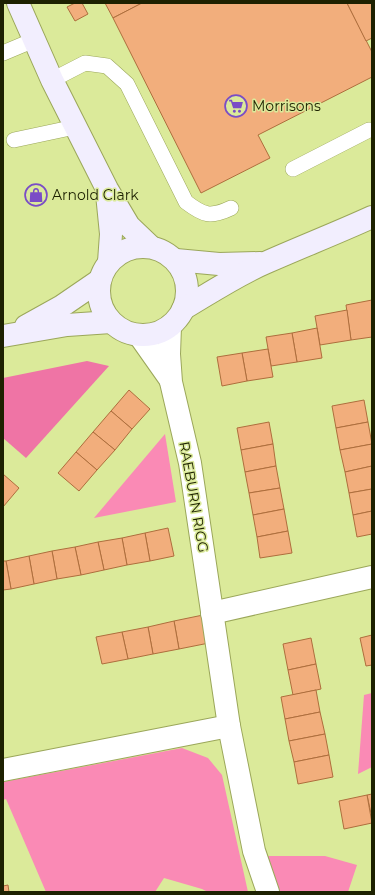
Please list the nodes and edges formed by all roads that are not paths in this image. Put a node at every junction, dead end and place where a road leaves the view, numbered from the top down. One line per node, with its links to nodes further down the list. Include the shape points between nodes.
1 (18, 3): 2 (street)
2 (34, 40): 3 (lane); 4 (street)
3 (3, 53)
4 (52, 80): 5 (street); 10 (lane, via 85,63 107,66 127,84 186,202 201,213 217,214)
5 (75, 127): 7 (lane); 9 (street)
6 (371, 131): 8 (lane)
7 (14, 140)
8 (293, 170)
9 (107, 189): 12 (street, via 129,226); 15 (street, via 111,234)
10 (230, 208)
11 (372, 217): 14 (street)
12 (151, 247): 13 (street); 15 (street, via 128,249 115,255)
13 (176, 260): 14 (street, via 219,264); 16 (street, via 187,284 187,297)
14 (264, 263): 16 (street, via 223,285)
15 (104, 271): 17 (street, via 98,295 102,310); 18 (street, via 62,306)
16 (177, 317): 19 (street, via 150,335); 20 (street, RAEBURN RIGG, via 170,354)
17 (111, 322): 18 (street, via 67,325); 19 (street, via 124,331)
18 (7, 335)
19 (139, 335): 20 (street, RAEBURN RIGG)
20 (172, 382): 22 (street, RAEBURN RIGG, via 190,463)
21 (372, 577): 22 (street)
22 (212, 613): 23 (street, RAEBURN RIGG)
23 (228, 726): 24 (street); 25 (street, RAEBURN RIGG, via 254,851)
24 (3, 770)
25 (268, 892)

